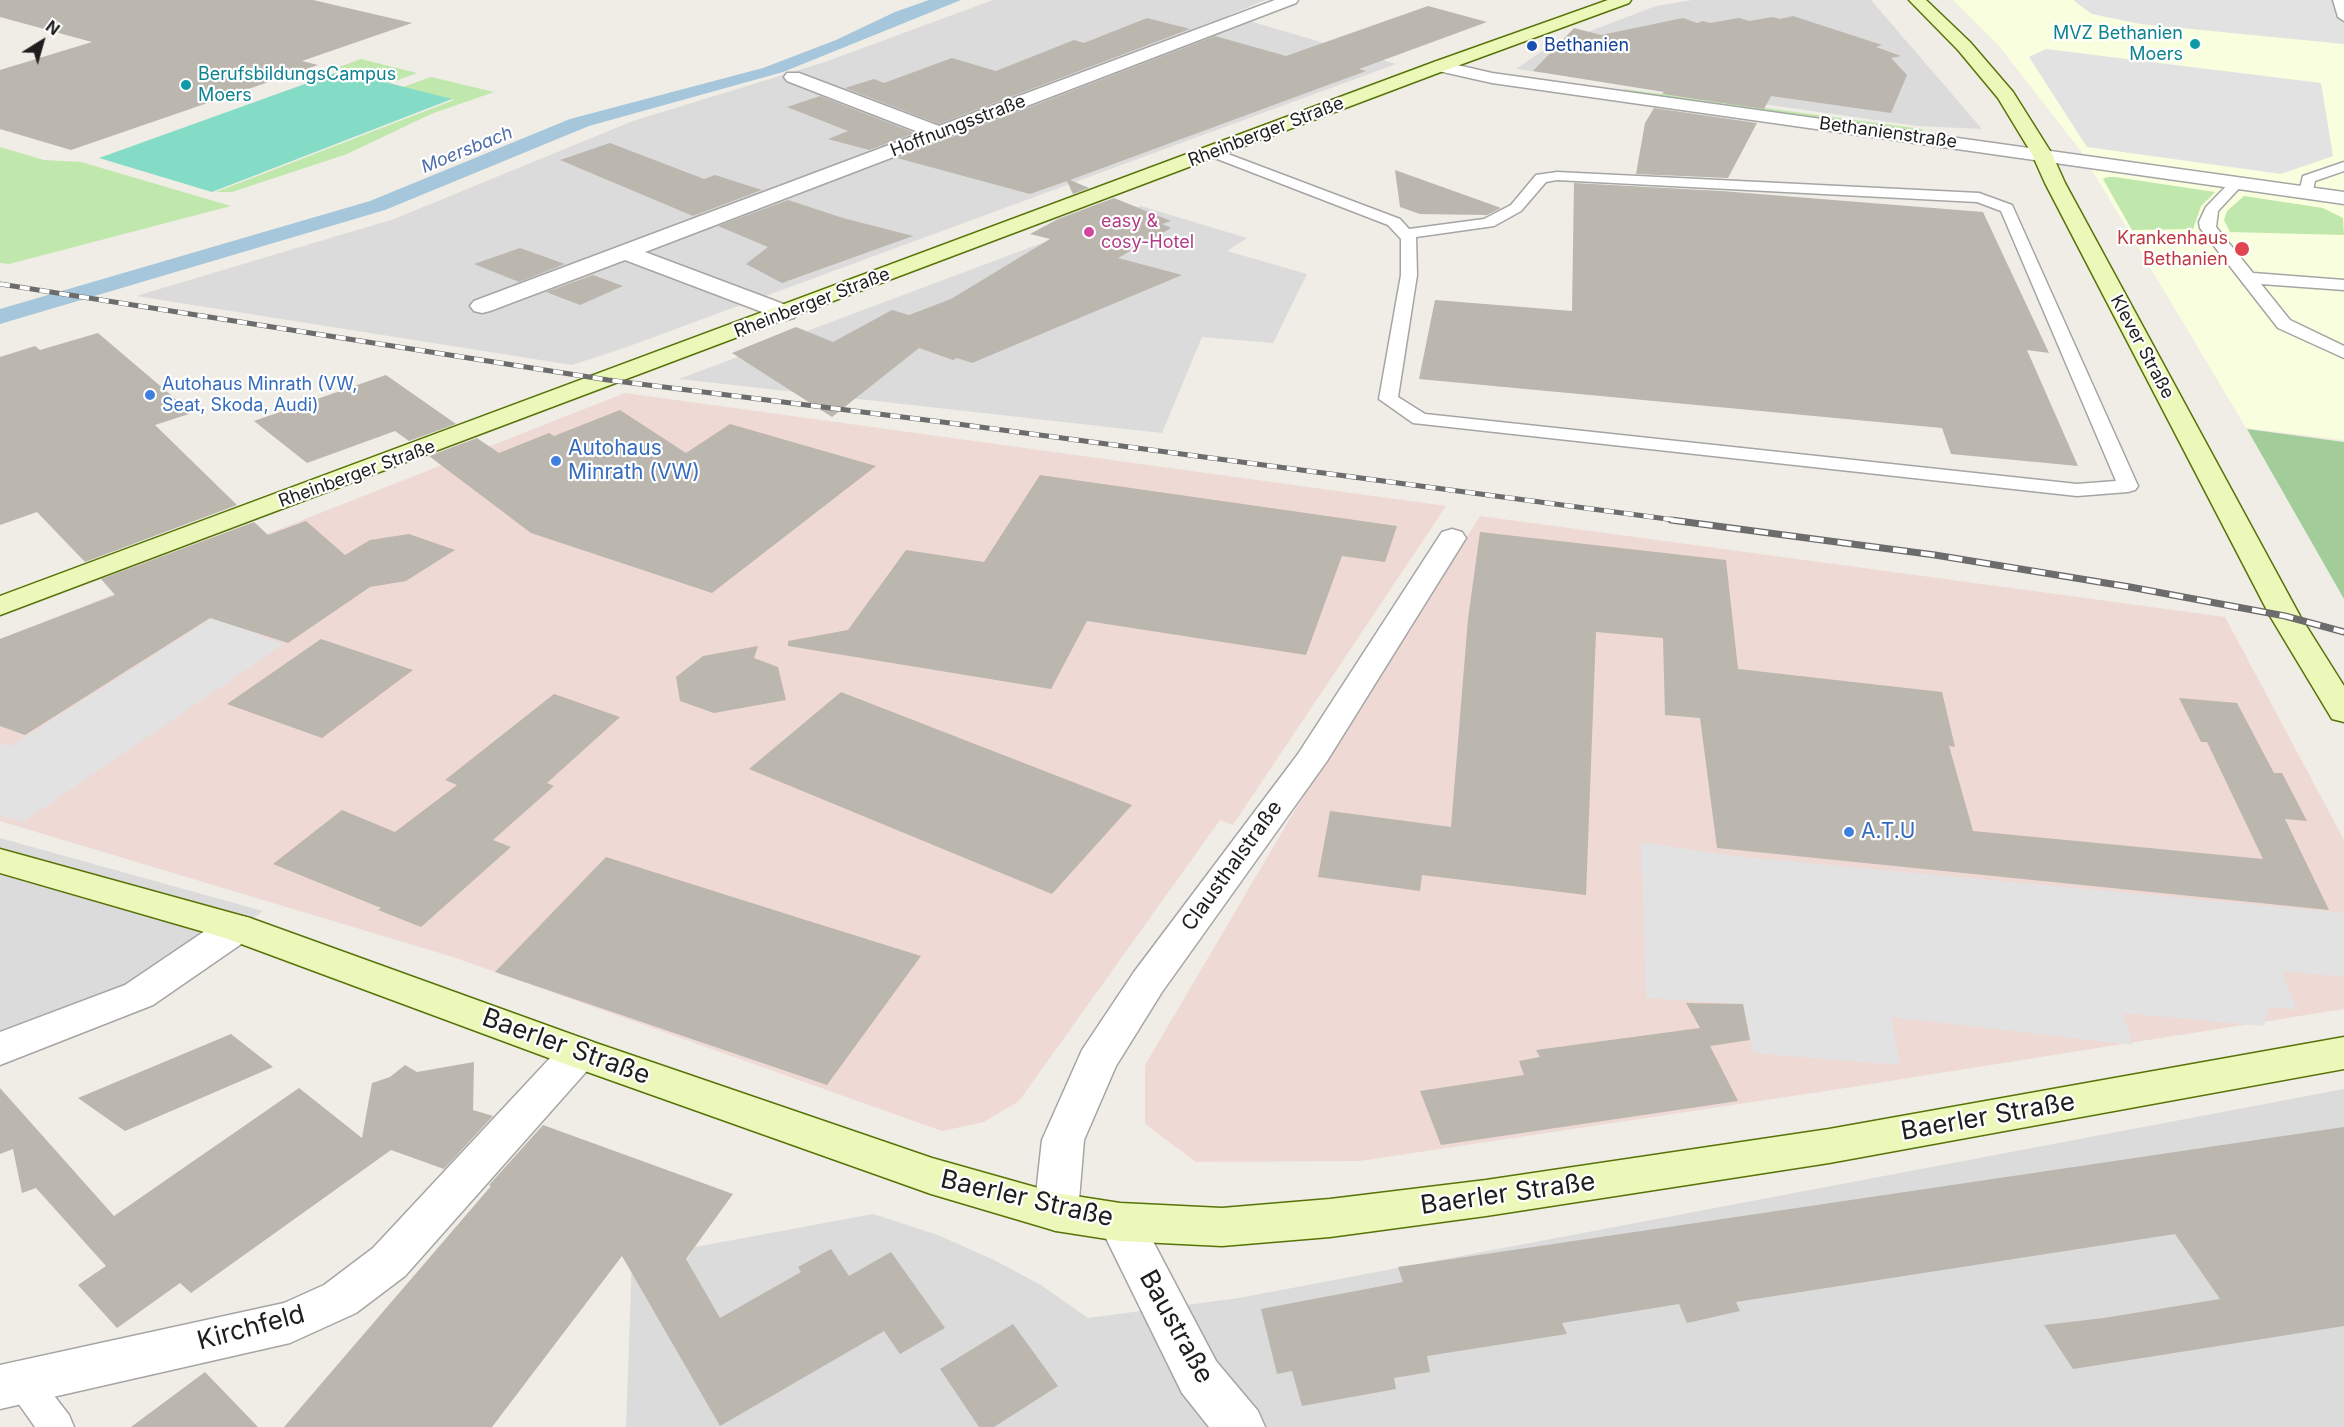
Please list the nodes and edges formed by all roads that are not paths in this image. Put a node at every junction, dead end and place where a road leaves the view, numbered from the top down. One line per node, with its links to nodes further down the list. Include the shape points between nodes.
1 (1290, 0): 8 (street, Hoffnungsstraße)
2 (1623, 0): 6 (main road, Rheinberger Straße)
3 (1917, 0): 10 (main road, Klever Straße, via 1964,46 2006,96)
4 (2339, 0): 5 (lane)
5 (2344, 17)
6 (1440, 66): 9 (main road, Rheinberger Straße); 10 (street, Bethanienstraße, via 1492,78)
7 (793, 77): 8 (street)
8 (939, 133): 16 (street, Hoffnungsstraße)
9 (1212, 152): 15 (lane, via 1394,222); 20 (main road, Rheinberger Straße)
10 (2042, 154): 12 (street, Bethanienstraße); 24 (main road, Klever Straße, via 2285,616)
11 (2344, 165): 13 (lane, via 2308,178)
12 (2238, 182): 13 (street, Bethanienstraße); 17 (lane, via 2211,210 2207,222)
13 (2307, 192): 14 (street, Bethanienstraße)
14 (2342, 197)
15 (1405, 234): 15 (lane, via 1410,239 1408,275 1388,399 1420,419 2077,490 2128,486 2007,208 1979,198 1557,176 1541,178 1516,208 1488,223)
16 (625, 252): 19 (street, Hoffnungsstraße); 20 (street)
17 (2246, 278): 18 (lane); 21 (lane, via 2284,324)
18 (2344, 285)
19 (482, 306)
20 (786, 313): 23 (main road, Rheinberger Straße)
21 (2344, 353)
22 (1452, 538): 30 (street, Clausthalstraße, via 1310,761 1148,982 1097,1061 1063,1140)
23 (0, 606)
24 (2344, 712)
25 (0, 861): 26 (main road, Baerler Straße)
26 (237, 928): 27 (street, via 139,994); 28 (main road, Baerler Straße)
27 (0, 1049)
28 (579, 1053): 30 (main road, Baerler Straße, via 931,1176); 32 (street, Kirchfeld, via 389,1262 340,1299 290,1322)
29 (2344, 1053): 31 (main road, Baerler Straße, via 1829,1146 1486,1198 1222,1227)
30 (1056, 1212): 31 (main road, Baerler Straße)
31 (1120, 1222): 34 (street, Baustraße, via 1199,1377)
32 (11, 1384): 33 (lane)
33 (56, 1427)
34 (1240, 1427)

